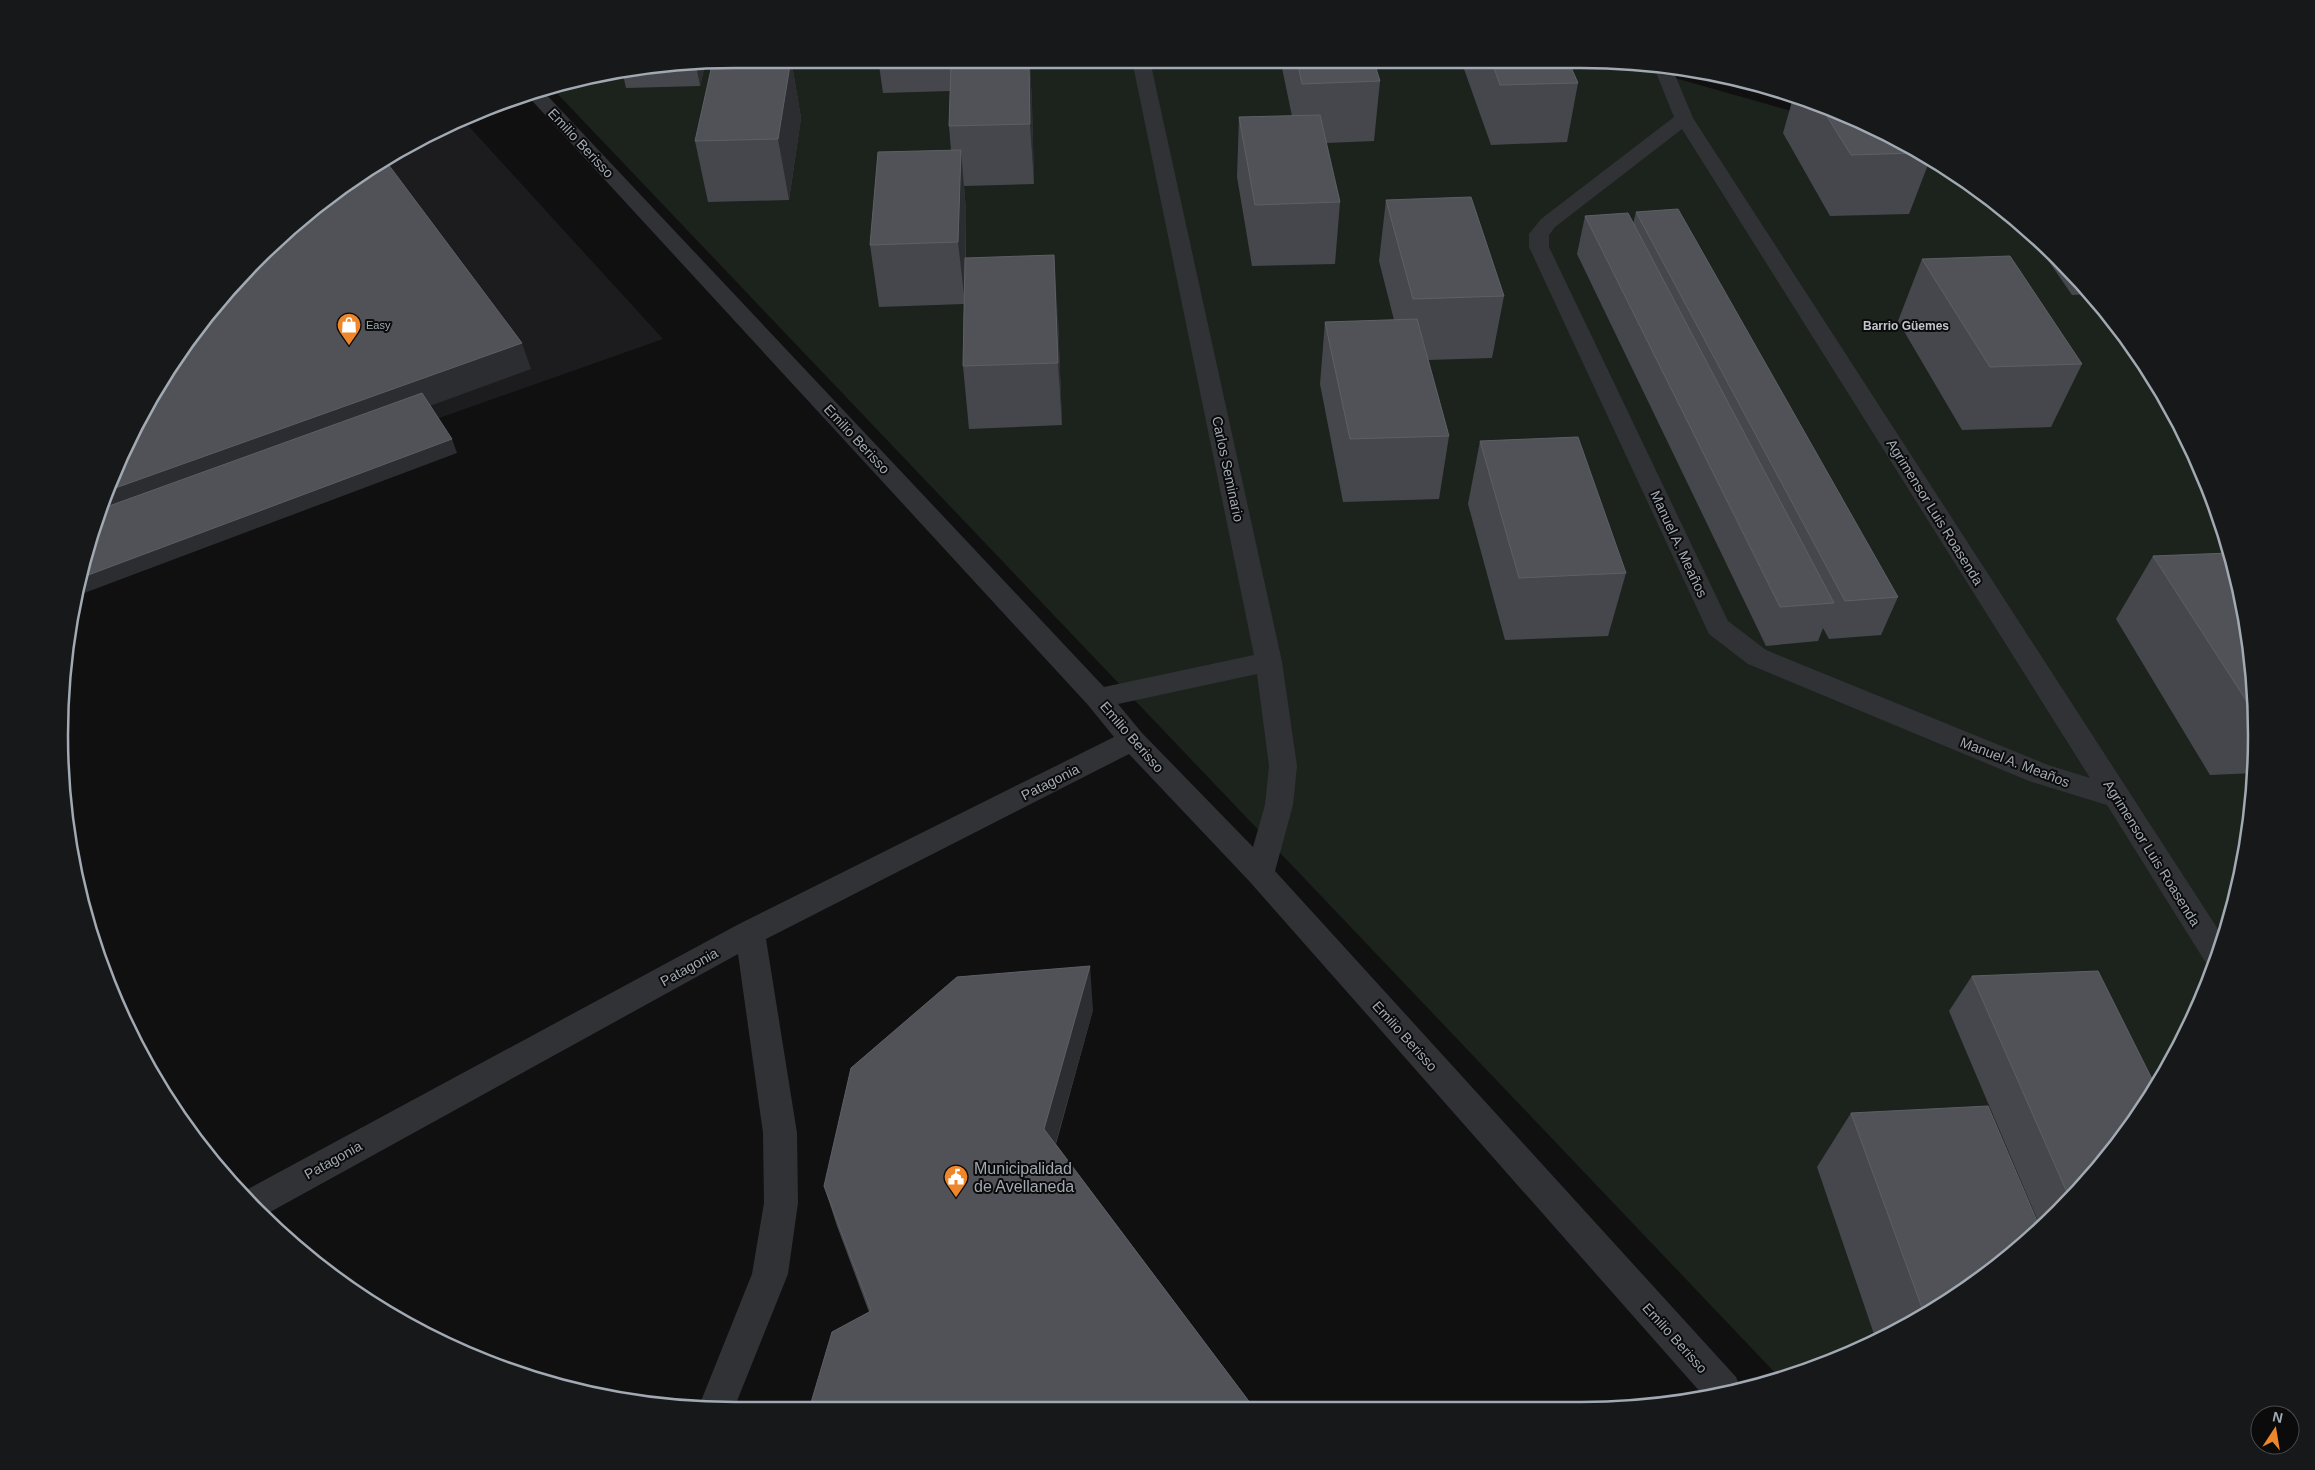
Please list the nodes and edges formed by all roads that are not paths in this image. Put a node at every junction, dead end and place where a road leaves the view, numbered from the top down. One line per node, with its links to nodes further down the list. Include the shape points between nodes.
1 (1143, 68): 5 (street, Carlos Seminario)
2 (1665, 73): 4 (street, Agrimensor Luis Roasenda)
3 (539, 97): 6 (street, Emilio Berisso)
4 (1684, 118): 8 (street, Agrimensor Luis Roasenda); 8 (street, Manuel A. Meaños, via 1548,224 1539,234 1539,247 1718,627 1757,657 2039,774)
5 (1269, 662): 6 (street); 9 (street, Carlos Seminario, via 1283,766 1279,805)
6 (1098, 698): 7 (street, Emilio Berisso)
7 (1132, 740): 9 (street, Emilio Berisso); 10 (street, Patagonia)
8 (2117, 797): 11 (street, Agrimensor Luis Roasenda)
9 (1260, 874): 13 (street, Emilio Berisso)
10 (750, 934): 12 (street, Patagonia); 14 (street, via 780,1133 781,1203 770,1274)
11 (2212, 948)
12 (258, 1202)
13 (1720, 1388)
14 (718, 1402)

